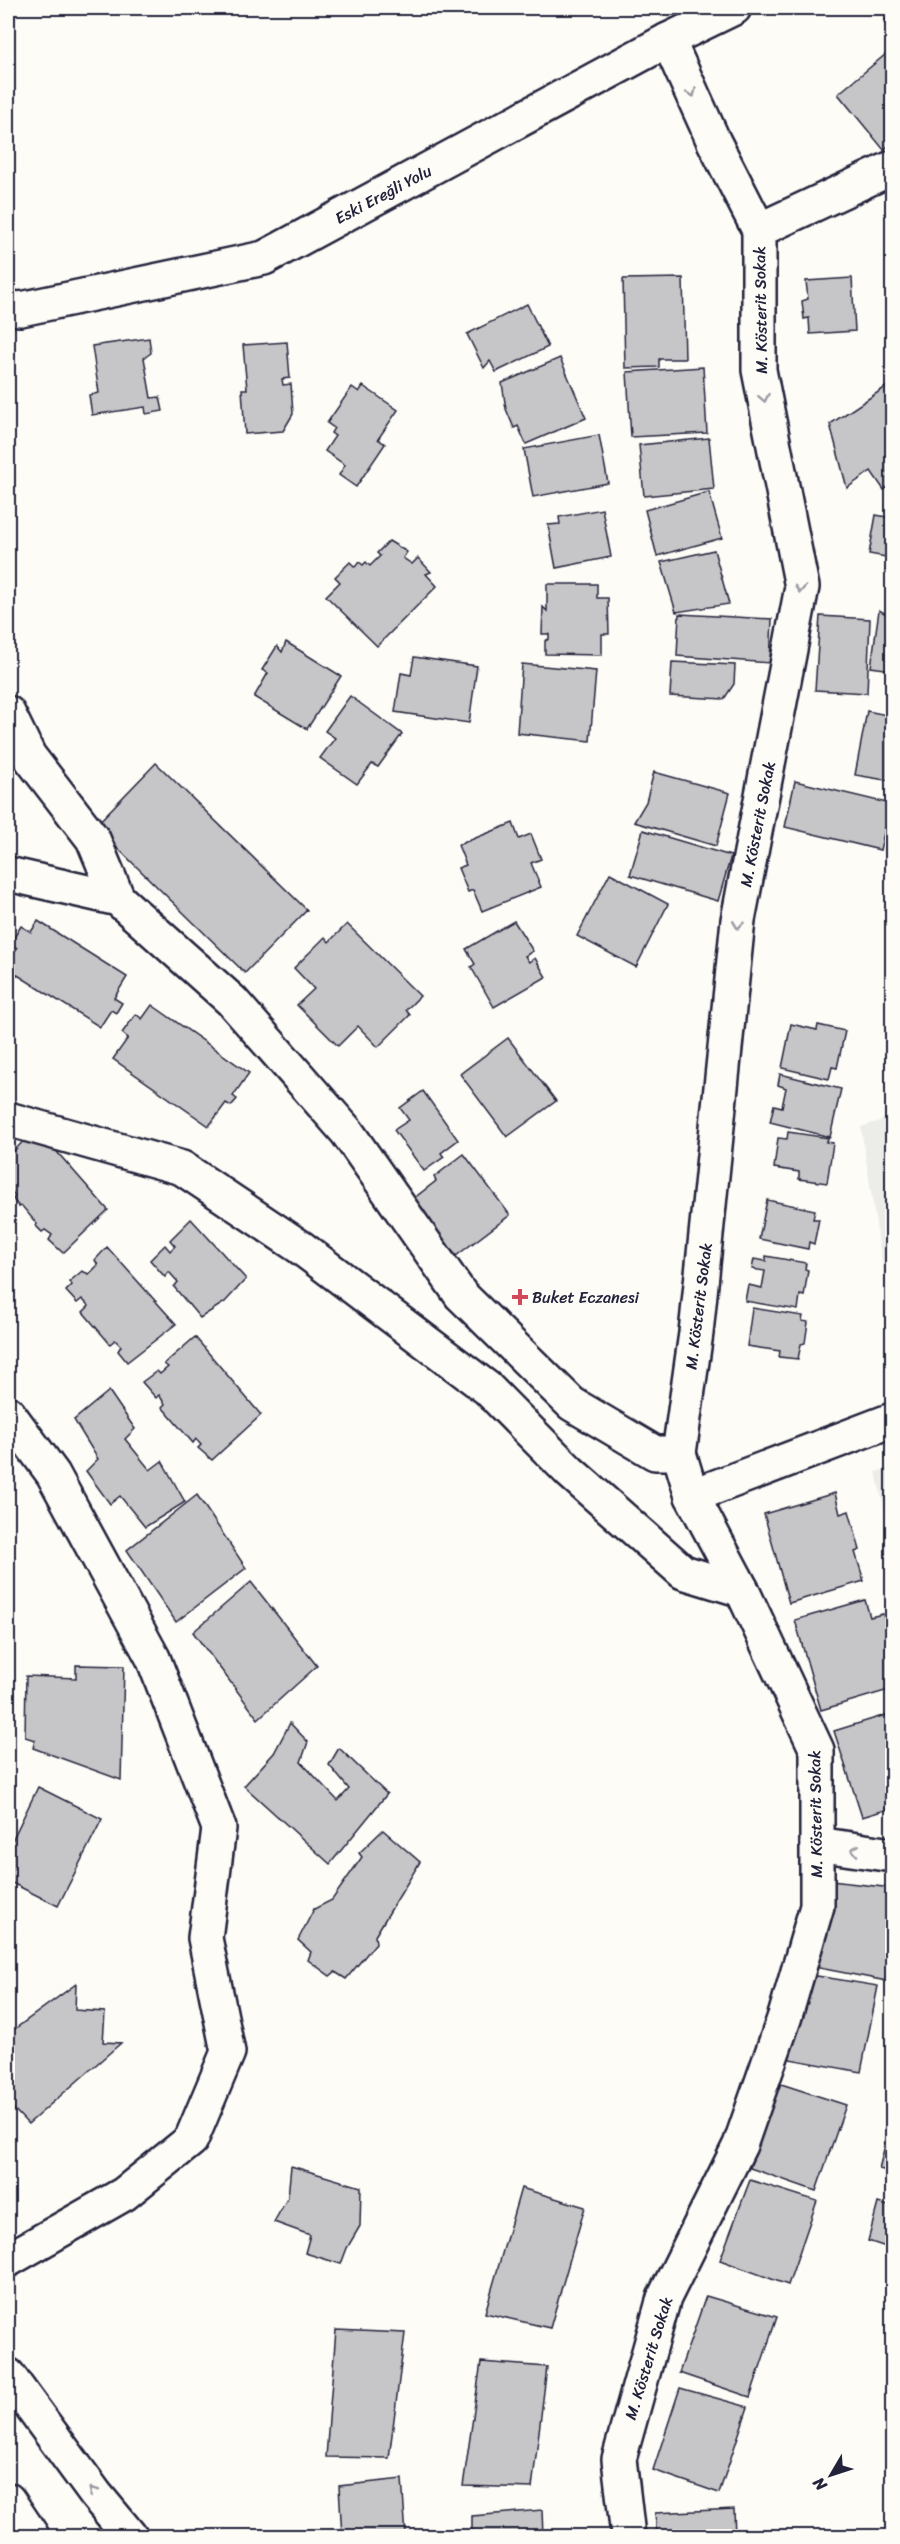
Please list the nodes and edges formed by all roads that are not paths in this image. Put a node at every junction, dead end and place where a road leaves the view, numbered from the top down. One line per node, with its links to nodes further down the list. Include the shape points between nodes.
1 (734, 8): 2 (main road, Eski Ereğli Yolu)
2 (668, 40): 4 (main road, M. Kösterit Sokak, one-way to 4); 5 (main road, Eski Ereğli Yolu, via 264,258 21,309)
3 (892, 168): 4 (main road)
4 (759, 230): 12 (main road, M. Kösterit Sokak, one-way to 12, via 759,370 802,587 738,920 696,1334)
5 (8, 308)
6 (8, 713): 8 (main road, via 29,756 93,839)
7 (8, 874): 8 (main road)
8 (118, 899): 12 (main road, via 232,1001 347,1132 461,1295 572,1404 656,1453)
9 (8, 1119): 14 (main road, via 182,1168 300,1247 487,1388 570,1472 683,1572)
10 (8, 1413): 17 (main road, via 53,1474 153,1658 219,1828 205,1938 228,2052 191,2140 124,2194)
11 (892, 1420): 13 (main road)
12 (679, 1453): 13 (main road, M. Kösterit Sokak)
13 (692, 1496): 14 (main road, M. Kösterit Sokak)
14 (742, 1590): 15 (main road, M. Kösterit Sokak, via 817,1750)
15 (817, 1844): 16 (main road, one-way to 15); 22 (main road, M. Kösterit Sokak, via 817,1906 784,2016 740,2145 664,2298 619,2459)
16 (892, 1856)
17 (8, 2260)
18 (8, 2375): 21 (main road, one-way to 18)
19 (8, 2500): 20 (main road)
20 (32, 2536)
21 (130, 2536)
22 (628, 2536)

